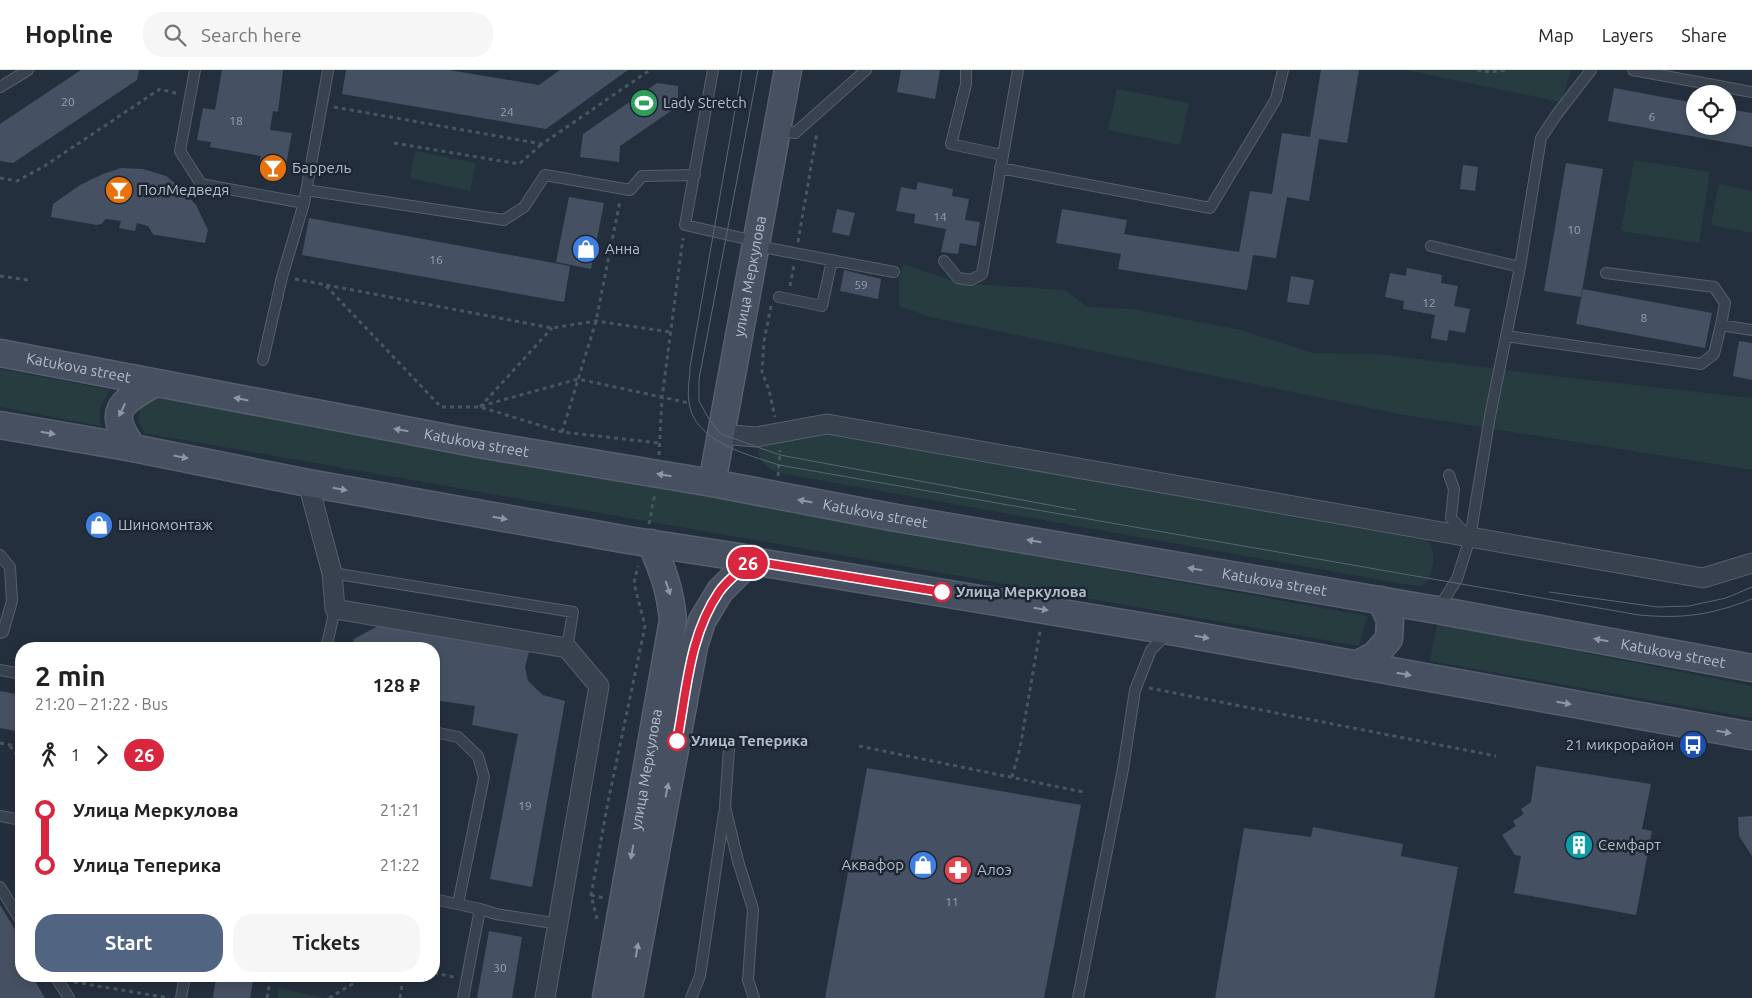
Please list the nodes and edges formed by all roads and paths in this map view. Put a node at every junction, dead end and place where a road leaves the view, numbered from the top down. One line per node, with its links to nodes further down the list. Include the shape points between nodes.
1 (28, 70): 15 (lane)
2 (195, 70): 17 (lane)
3 (328, 70): 18 (lane)
4 (650, 70): 22 (path)
5 (713, 70): 25 (lane)
6 (788, 70): 20 (main road, улица Меркулова)
7 (866, 70): 20 (lane, via 795,133)
8 (966, 70): 23 (lane, via 966,84 951,144)
9 (1018, 70): 23 (lane)
10 (1283, 70): 24 (lane, via 1276,99 1210,208)
11 (1478, 70): 12 (path)
12 (1506, 70)
13 (1591, 70): 36 (lane, via 1541,138)
14 (1633, 70): 16 (lane)
15 (0, 87)
16 (1752, 92)
17 (191, 97): 26 (path, via 160,89 43,167 17,181); 29 (lane, via 180,151 200,184)
18 (322, 104): 22 (path); 28 (lane)
19 (818, 124): 33 (path)
20 (777, 130): 31 (main road, улица Меркулова)
21 (394, 143): 22 (path, via 519,164)
22 (542, 144)
23 (1002, 155): 24 (lane)
24 (1000, 168): 35 (lane, via 982,274 971,280 958,278)
25 (695, 175): 27 (lane, via 642,176 630,190); 30 (lane)
26 (0, 178)
27 (622, 188): 28 (lane, via 545,175 524,207 504,220); 45 (path)
28 (306, 190): 29 (lane)
29 (304, 202): 40 (lane)
30 (685, 224): 31 (lane); 49 (path)
31 (756, 244): 33 (lane); 61 (main road, улица Меркулова)
32 (1431, 246): 36 (lane)
33 (796, 253): 34 (lane); 43 (path)
34 (832, 260): 37 (lane); 43 (lane, via 822,306)
35 (944, 261)
36 (1520, 267): 50 (lane)
37 (894, 272)
38 (1606, 273): 46 (lane, via 1714,287 1726,303)
39 (0, 276): 41 (path)
40 (282, 277): 42 (path); 52 (lane)
41 (28, 280)
42 (326, 285): 47 (path); 58 (path, via 441,407)
43 (783, 298)
44 (771, 304): 55 (path, via 762,372)
45 (596, 321): 47 (path); 49 (path); 53 (path)
46 (1721, 325): 48 (lane); 50 (lane, via 1714,354 1701,364)
47 (552, 328): 58 (path)
48 (1752, 330)
49 (670, 332): 56 (path)
50 (1506, 336): 68 (lane)
51 (0, 353): 54 (main road, Katukova street)
52 (263, 360)
53 (578, 379): 56 (path); 58 (path); 60 (path)
54 (155, 382): 63 (main road, one-way to 63, via 122,405 118,419); 64 (main road, Katukova street, one-way to 54, via 479,444)
55 (769, 390)
56 (662, 398): 57 (path); 62 (path)
57 (689, 403)
58 (480, 406): 60 (path)
59 (0, 424): 63 (main road, one-way to 63)
60 (562, 432): 62 (path)
61 (721, 434): 67 (main road, улица Меркулова); 68 (street, via 756,437 827,424)
62 (659, 443): 64 (path)
63 (133, 448): 66 (main road, one-way to 66)
64 (658, 473): 67 (main road, Katukova street, one-way to 64); 69 (path)
65 (1448, 475): 68 (lane, via 1454,489 1451,518)
66 (308, 483): 69 (main road, one-way to 69); 73 (street)
67 (712, 483): 74 (main road, Katukova street, one-way to 67, via 900,519)
68 (1470, 538): 72 (street, via 1703,578); 76 (lane, via 1457,579)
69 (647, 543): 71 (main road); 106 (path, via 634,583 645,626 591,895); 124 (main road, улица Меркулова, one-way to 124, via 662,570 671,597 673,620)
70 (0, 555): 79 (lane, via 10,567 12,601)
71 (752, 560): 78 (main road, one-way to 78); 125 (main road, улица Меркулова, one-way to 71, via 694,646 702,621 720,591)
72 (1752, 563)
73 (332, 574): 75 (street); 81 (lane, via 573,612)
74 (1381, 600): 76 (main road, Katukova street); 82 (main road, via 1390,620 1389,639 1375,655)
75 (334, 609): 80 (lane); 81 (street)
76 (1437, 610): 83 (main road, Katukova street, one-way to 76)
77 (1040, 629): 96 (path)
78 (1170, 631): 82 (main road, one-way to 82); 86 (lane, via 1151,650)
79 (0, 633)
80 (327, 642)
81 (567, 648): 107 (street, via 599,686)
82 (1356, 665): 88 (main road, one-way to 88)
83 (1752, 668)
84 (0, 670): 85 (lane)
85 (15, 673)
86 (1137, 685): 95 (path); 128 (lane)
87 (440, 733): 103 (lane, via 458,737 478,756 484,777)
88 (1752, 736)
89 (0, 743): 90 (path)
90 (9, 745): 91 (path); 94 (path)
91 (15, 746)
92 (860, 746): 96 (path)
93 (730, 748): 98 (lane)
94 (15, 753)
95 (1496, 756)
96 (1012, 777): 97 (path)
97 (1083, 792)
98 (725, 807): 126 (lane, via 700,976); 127 (lane, via 753,908 748,980)
99 (0, 816): 100 (lane)
100 (15, 819)
101 (0, 887): 105 (lane)
102 (440, 901): 103 (lane)
103 (458, 904): 104 (lane)
104 (480, 909): 107 (lane); 109 (lane)
105 (15, 912)
106 (598, 920)
107 (559, 924): 123 (street)
108 (440, 974): 109 (path)
109 (466, 979): 122 (lane)
110 (59, 982): 116 (lane)
111 (79, 982): 117 (path)
112 (184, 982): 118 (lane)
113 (270, 982): 119 (path)
114 (356, 982): 120 (path)
115 (402, 982): 121 (path)
116 (69, 998)
117 (172, 998)
118 (181, 998)
119 (266, 998)
120 (329, 998)
121 (400, 998)
122 (463, 998)
123 (545, 998)
124 (606, 998)
125 (629, 998)
126 (691, 998)
127 (754, 998)
128 (1078, 998)

